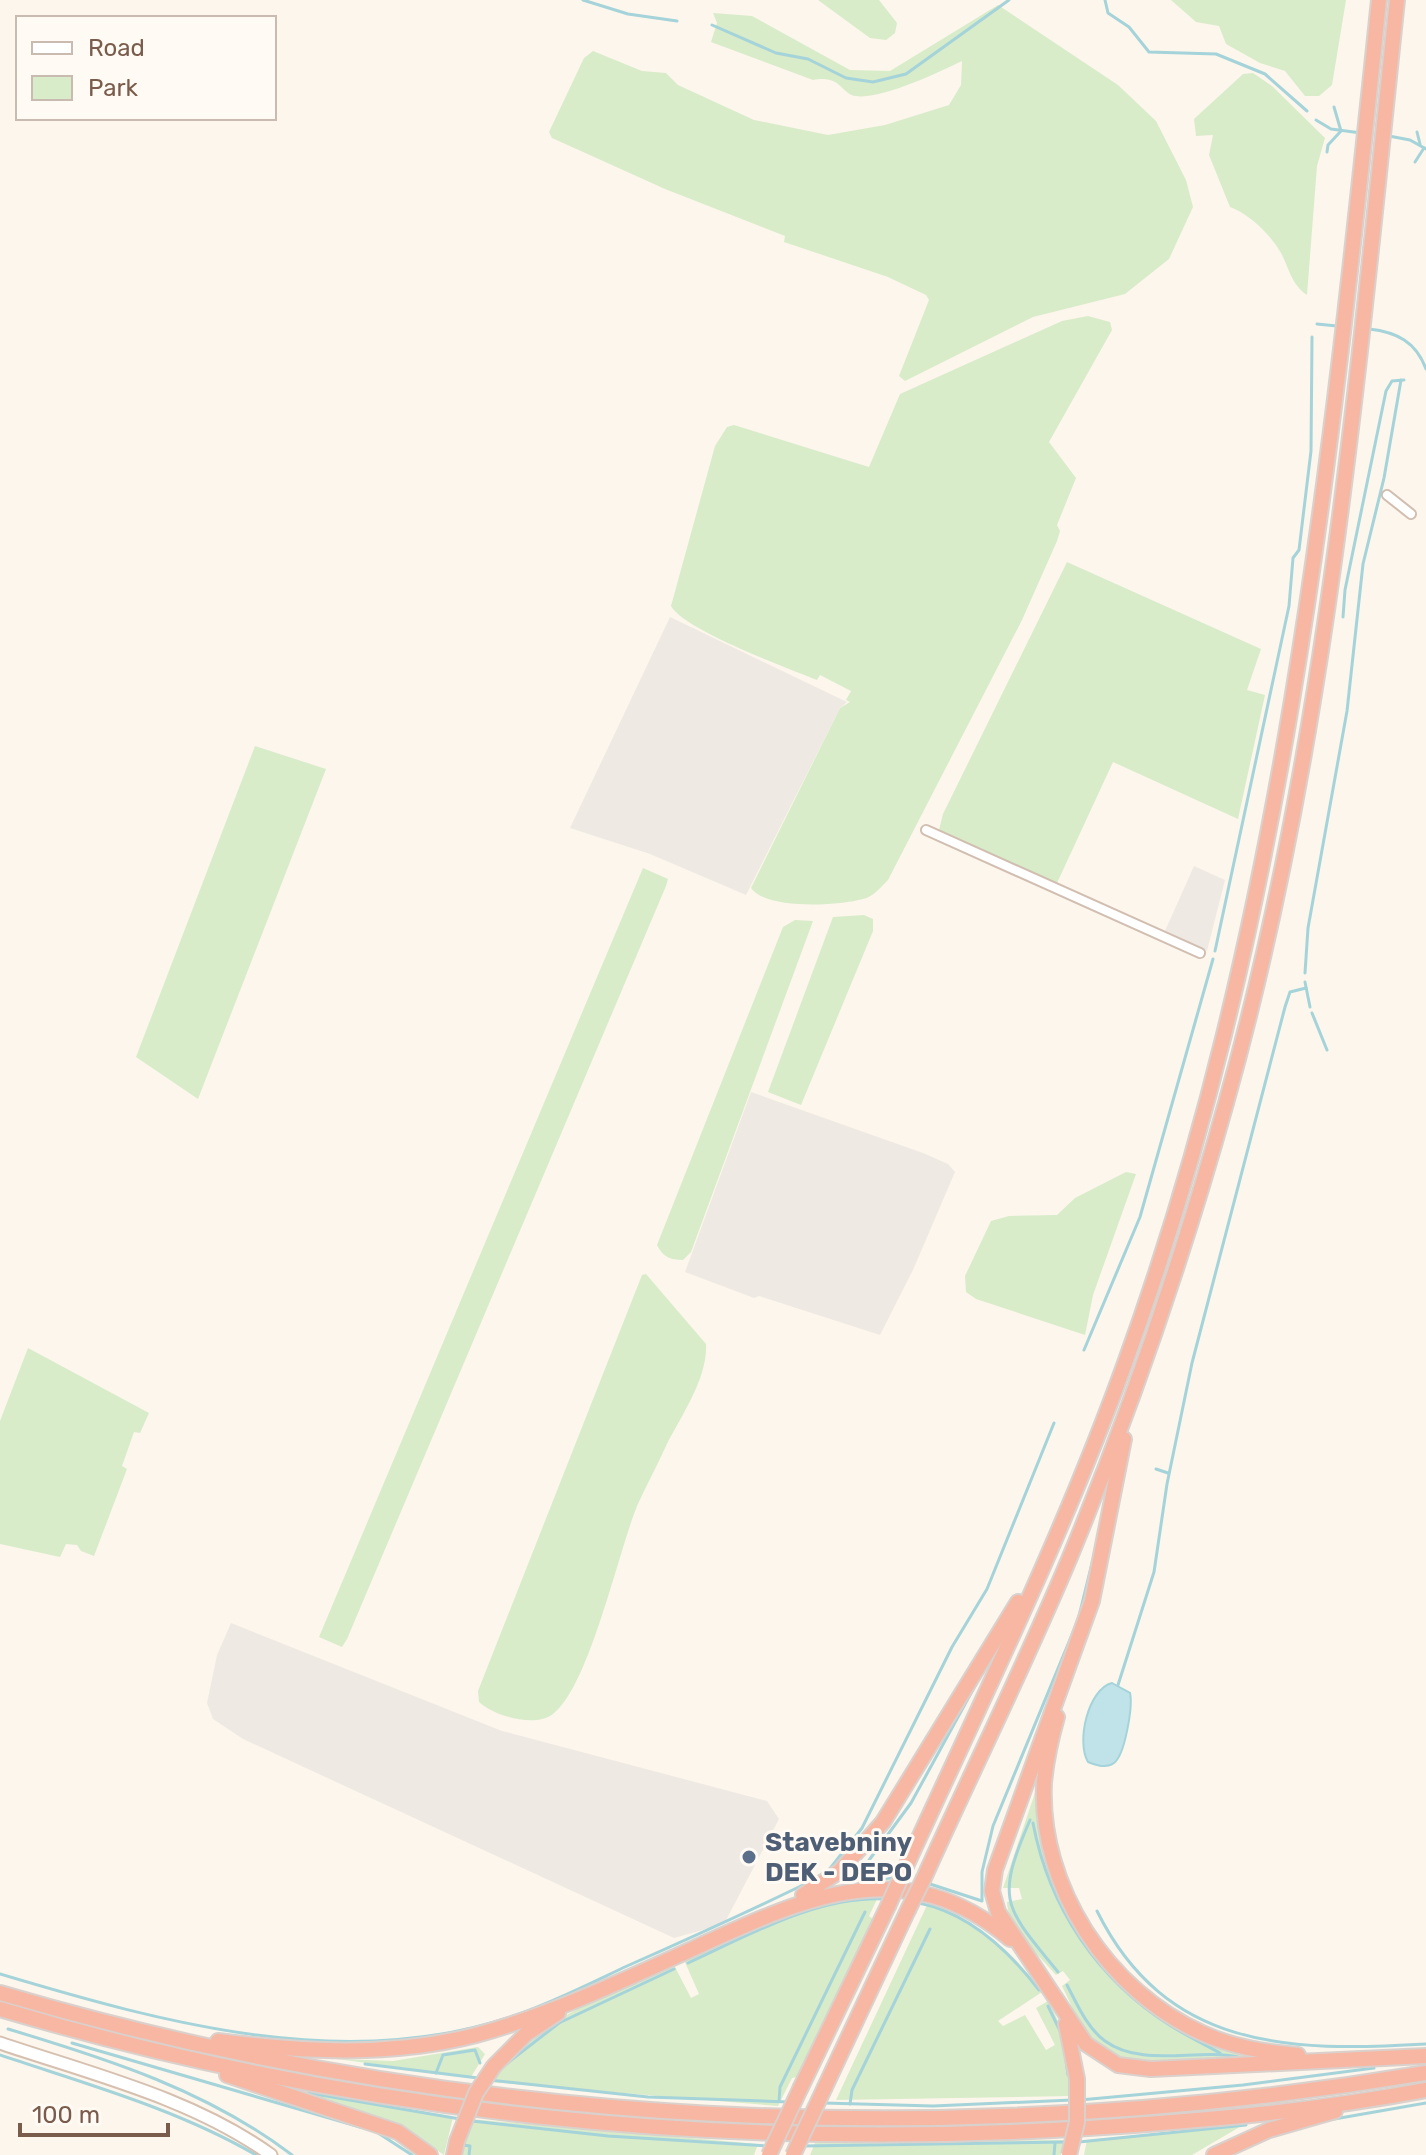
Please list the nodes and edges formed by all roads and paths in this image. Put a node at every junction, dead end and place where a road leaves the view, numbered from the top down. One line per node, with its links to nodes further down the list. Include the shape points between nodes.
1 (1379, 0): 8 (highway, via 1322,509 1244,954 1148,1296)
2 (1397, 0): 7 (highway, via 1341,513 1297,797 1227,1100)
3 (1387, 495): 4 (street)
4 (1411, 514)
5 (926, 830): 6 (street)
6 (1200, 953)
7 (1141, 1369): 9 (highway, via 1100,1568); 28 (highway, bridge, via 1068,1561)
8 (1049, 1553): 10 (highway, via 883,1822 840,1871); 27 (highway, bridge)
9 (1078, 1643): 11 (highway, via 993,1876 998,1912); 20 (highway, via 1044,1784 1054,1862 1093,1943 1129,1984 1202,2033 1257,2050)
10 (761, 1918): 11 (highway, via 843,1891 909,1891 972,1913); 12 (highway)
11 (1025, 1954): 14 (highway)
12 (615, 1982): 16 (highway, via 497,2029 400,2049 300,2050); 24 (highway, bridge, via 526,2034 494,2066 476,2093)
13 (0, 1993): 16 (highway)
14 (1056, 1997): 20 (highway, via 1086,2044 1128,2067); 29 (highway, bridge, via 1070,2034 1077,2079 1077,2122)
15 (0, 2009): 18 (highway)
16 (138, 2030): 21 (highway, via 315,2069 507,2097 761,2116 1038,2115 1269,2096)
17 (0, 2043): 25 (street, via 188,2109)
18 (147, 2049): 23 (highway, via 393,2098 503,2113 755,2133 1049,2130 1231,2117); 26 (highway, via 398,2132)
19 (1426, 2056): 20 (highway)
20 (1358, 2060)
21 (1426, 2073)
22 (1426, 2090): 23 (highway)
23 (1405, 2094): 30 (highway, via 1269,2130)
24 (456, 2148)
25 (271, 2155)
26 (430, 2155)
27 (769, 2155)
28 (793, 2155)
29 (1069, 2155)
30 (1214, 2155)

